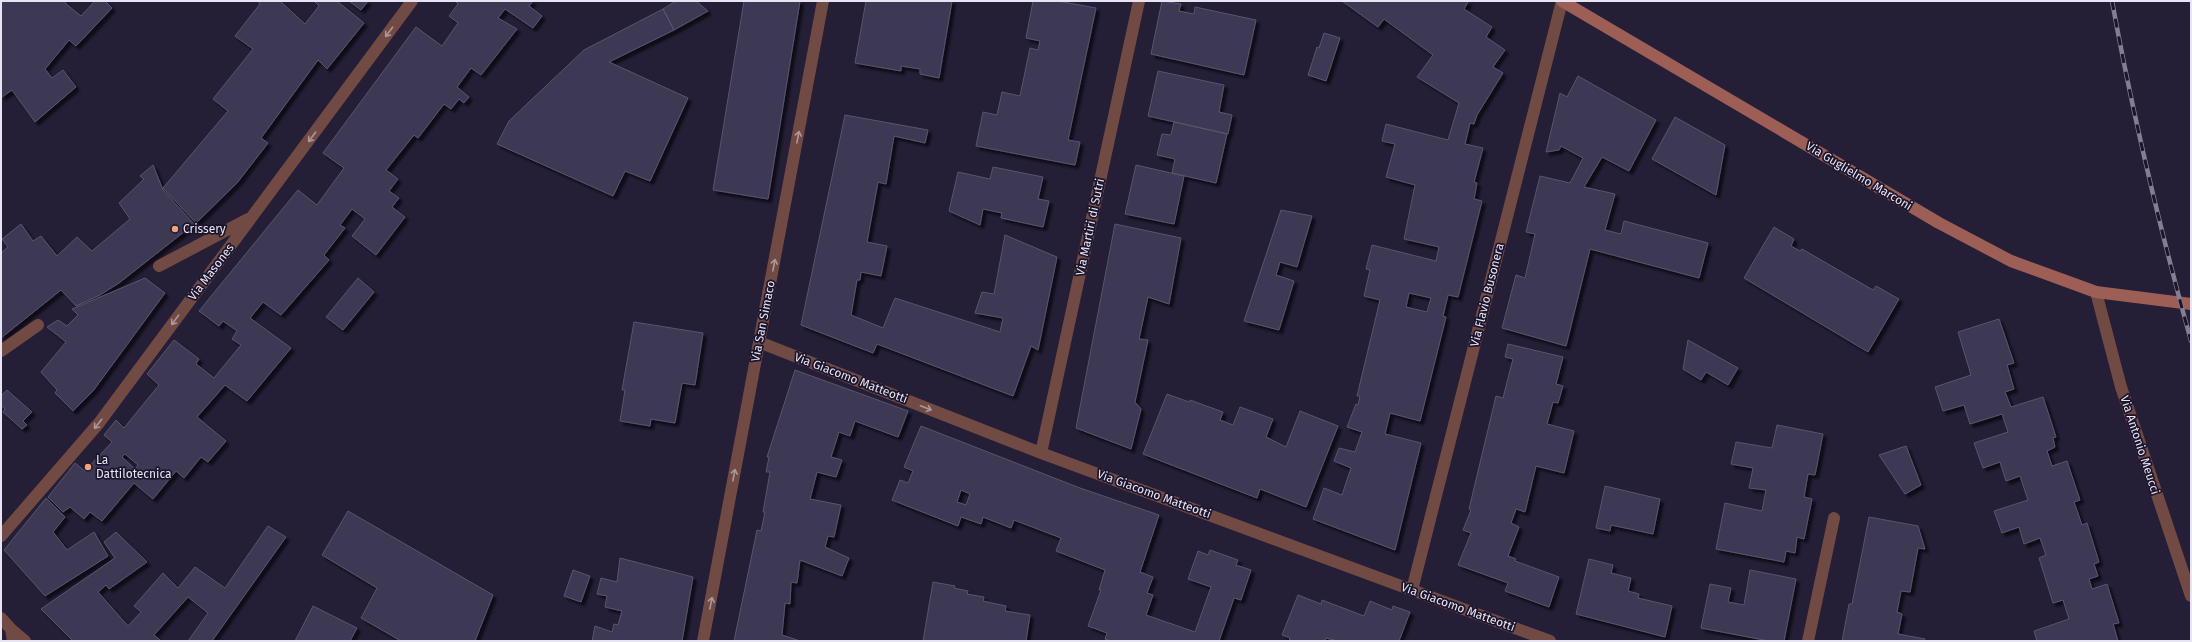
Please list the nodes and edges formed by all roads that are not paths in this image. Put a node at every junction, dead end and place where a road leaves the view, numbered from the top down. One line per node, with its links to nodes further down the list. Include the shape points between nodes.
1 (412, 1): 5 (street, Via Masones, one-way to 5)
2 (823, 1): 10 (street, Via San Simaco, one-way to 2)
3 (1562, 1): 7 (main road, Via Guglielmo Marconi, via 1938,223 2011,261); 15 (street, Via Flavio Busonera)
4 (1136, 2): 12 (street, Via Martiri di Sutri)
5 (252, 217): 6 (street); 14 (street, Via Masones, one-way to 14, via 99,423)
6 (159, 266)
7 (2096, 292): 8 (main road, Via Guglielmo Marconi); 16 (street, Via Antonio Meucci, via 2121,387)
8 (2191, 304)
9 (38, 325): 11 (street)
10 (759, 342): 12 (street, Via Giacomo Matteotti, one-way to 12); 20 (street, Via San Simaco, one-way to 10)
11 (1, 351)
12 (1041, 453): 15 (street, Via Giacomo Matteotti)
13 (1834, 518): 22 (street)
14 (1, 536)
15 (1412, 590): 21 (street, Via Giacomo Matteotti)
16 (2191, 596)
17 (1, 618): 18 (street)
18 (12, 635): 19 (street)
19 (25, 641)
20 (703, 641)
21 (1550, 641)
22 (1808, 641)

